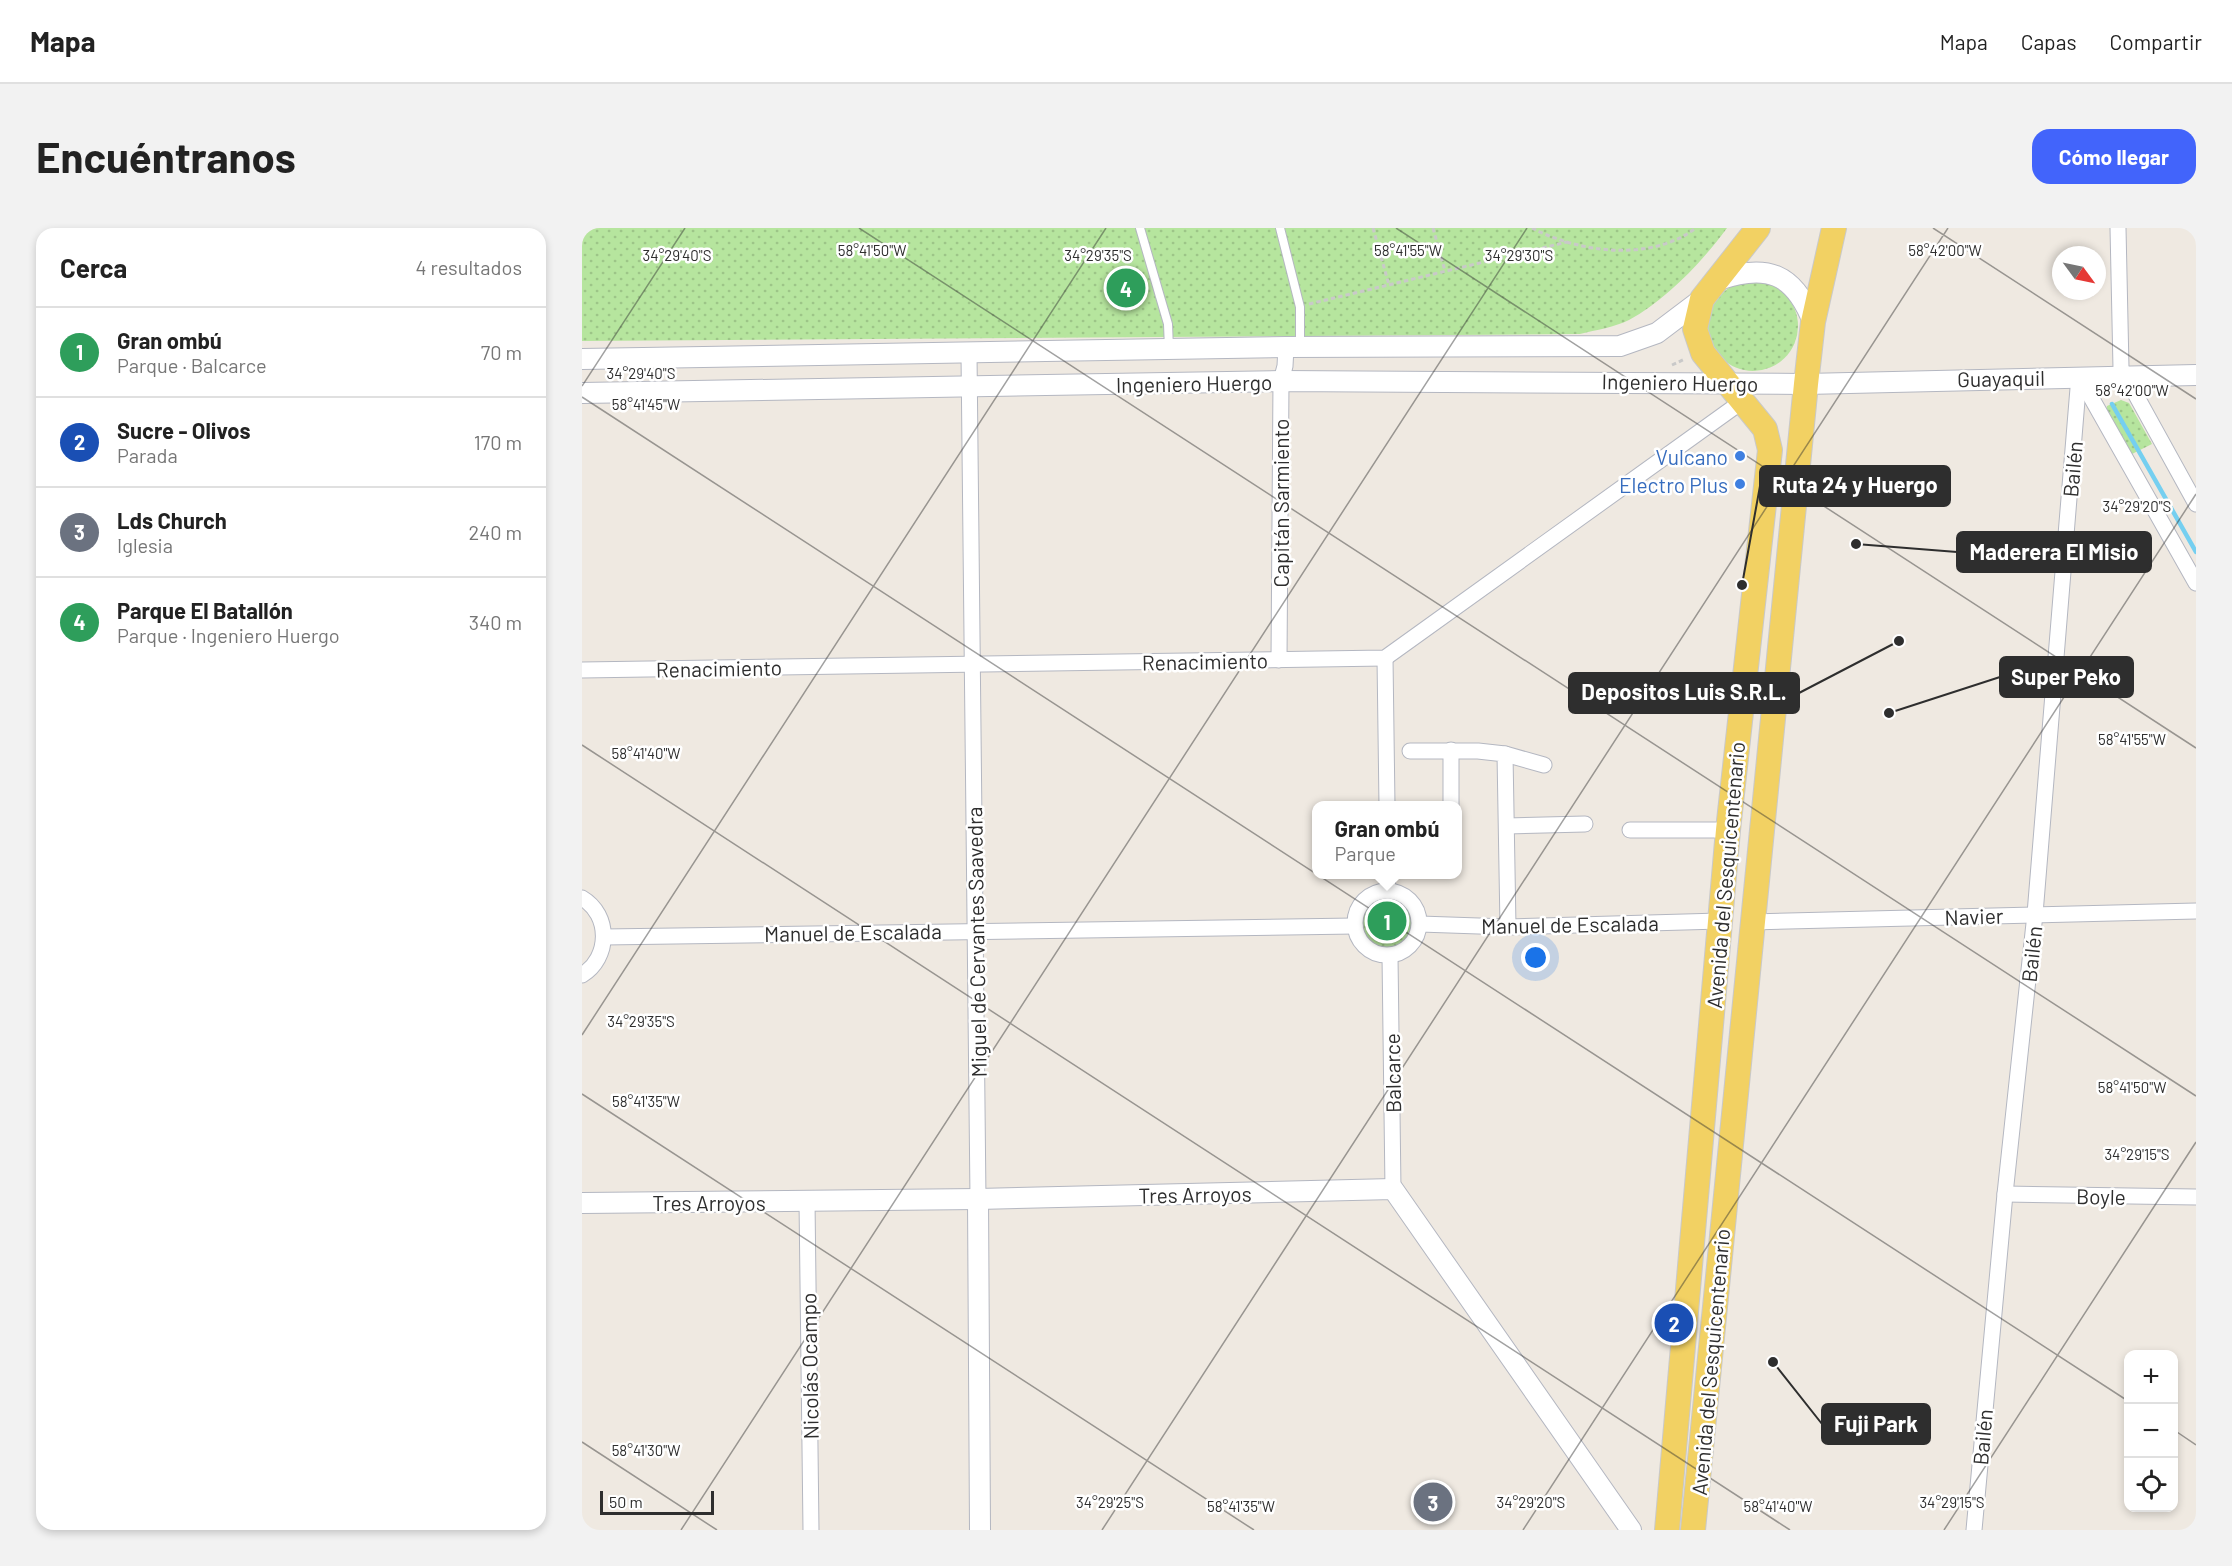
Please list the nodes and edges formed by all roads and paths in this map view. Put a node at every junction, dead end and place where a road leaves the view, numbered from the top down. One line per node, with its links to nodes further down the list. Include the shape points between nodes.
1 (1140, 228): 18 (lane)
2 (1280, 228): 15 (lane)
3 (1373, 228): 13 (path)
4 (1433, 228): 11 (path)
5 (1532, 228): 10 (path)
6 (1696, 228): 10 (path, via 1668,245 1643,250)
7 (1758, 228): 12 (main road, Avenida del Sesquicentenario)
8 (1834, 228): 16 (main road, Avenida del Sesquicentenario)
9 (2118, 228): 21 (street, via 2120,358)
10 (1567, 242): 11 (path)
11 (1445, 271): 13 (path)
12 (1718, 280): 14 (main road, Avenida del Sesquicentenario); 16 (street, via 1749,271 1770,274 1794,288 1806,303)
13 (1389, 285): 15 (path)
14 (1702, 299): 17 (street, Ingeniero Huergo, via 1658,333 1620,346); 28 (main road, Avenida del Sesquicentenario, via 1695,329 1698,342)
15 (1300, 307): 17 (lane)
16 (1813, 322): 26 (main road, Avenida del Sesquicentenario)
17 (1293, 347): 18 (street, Ingeniero Huergo); 24 (street, Capitán Sarmiento)
18 (1173, 351): 19 (street, Ingeniero Huergo); 25 (street)
19 (969, 354): 20 (street, Ingeniero Huergo); 27 (street, Miguel de Cervantes Saavedra)
20 (582, 359)
21 (2124, 375): 22 (street, Guayaquil); 23 (street, Guayaquil); 30 (street)
22 (2196, 375)
23 (2079, 376): 26 (street, Guayaquil); 31 (street); 50 (street, Bailén)
24 (1281, 381): 25 (street, Ingeniero Huergo); 28 (street, Ingeniero Huergo); 33 (street, Capitán Sarmiento)
25 (1178, 383): 27 (street, Ingeniero Huergo)
26 (1806, 384): 28 (street, Ingeniero Huergo); 52 (main road, Avenida del Sesquicentenario)
27 (969, 387): 29 (street, Ingeniero Huergo); 34 (street, Miguel de Cervantes Saavedra)
28 (1737, 392): 32 (street); 45 (main road, Avenida del Sesquicentenario, via 1765,429 1770,450)
29 (582, 393)
30 (2196, 504)
31 (2196, 583)
32 (1385, 658): 33 (street, Renacimiento); 40 (street)
33 (1279, 660): 34 (street, Renacimiento)
34 (973, 664): 35 (street, Renacimiento); 56 (street, Miguel de Cervantes Saavedra)
35 (582, 670)
36 (1451, 750): 37 (street); 38 (street); 41 (street)
37 (1410, 751)
38 (1504, 754): 39 (street); 43 (street)
39 (1544, 765)
40 (1387, 801)
41 (1451, 801)
42 (1585, 824): 43 (street)
43 (1507, 826): 55 (street)
44 (1630, 830): 45 (street)
45 (1728, 830): 51 (main road, Avenida del Sesquicentenario)
46 (1388, 879): 47 (street)
47 (1388, 891): 53 (street, via 1398,892 1414,904); 54 (street, via 1364,901)
48 (582, 898): 57 (street, via 596,911)
49 (2196, 911): 50 (street, Navier)
50 (2036, 914): 52 (street, Navier); 61 (street, Bailén)
51 (1720, 921): 55 (street, Manuel de Escalada); 69 (main road, Avenida del Sesquicentenario)
52 (1751, 922): 70 (main road, Avenida del Sesquicentenario)
53 (1420, 924): 55 (street, Manuel de Escalada); 58 (street, via 1414,942)
54 (1355, 926): 56 (street, Manuel de Escalada); 58 (street, via 1362,944 1380,955)
55 (1509, 927)
56 (977, 930): 57 (street, Manuel de Escalada); 63 (street, Miguel de Cervantes Saavedra)
57 (604, 937): 59 (street, via 597,962)
58 (1390, 956): 60 (street, Balcarce)
59 (582, 975)
60 (1394, 1190): 63 (street, Tres Arroyos); 68 (street)
61 (2005, 1194): 62 (street, Boyle); 71 (street, Bailén)
62 (2196, 1197)
63 (978, 1199): 64 (street, Tres Arroyos); 67 (street, Miguel de Cervantes Saavedra)
64 (807, 1201): 65 (street, Tres Arroyos); 66 (street, Nicolás Ocampo)
65 (582, 1203)
66 (811, 1530)
67 (980, 1530)
68 (1631, 1530)
69 (1666, 1530)
70 (1694, 1530)
71 (1974, 1530)

